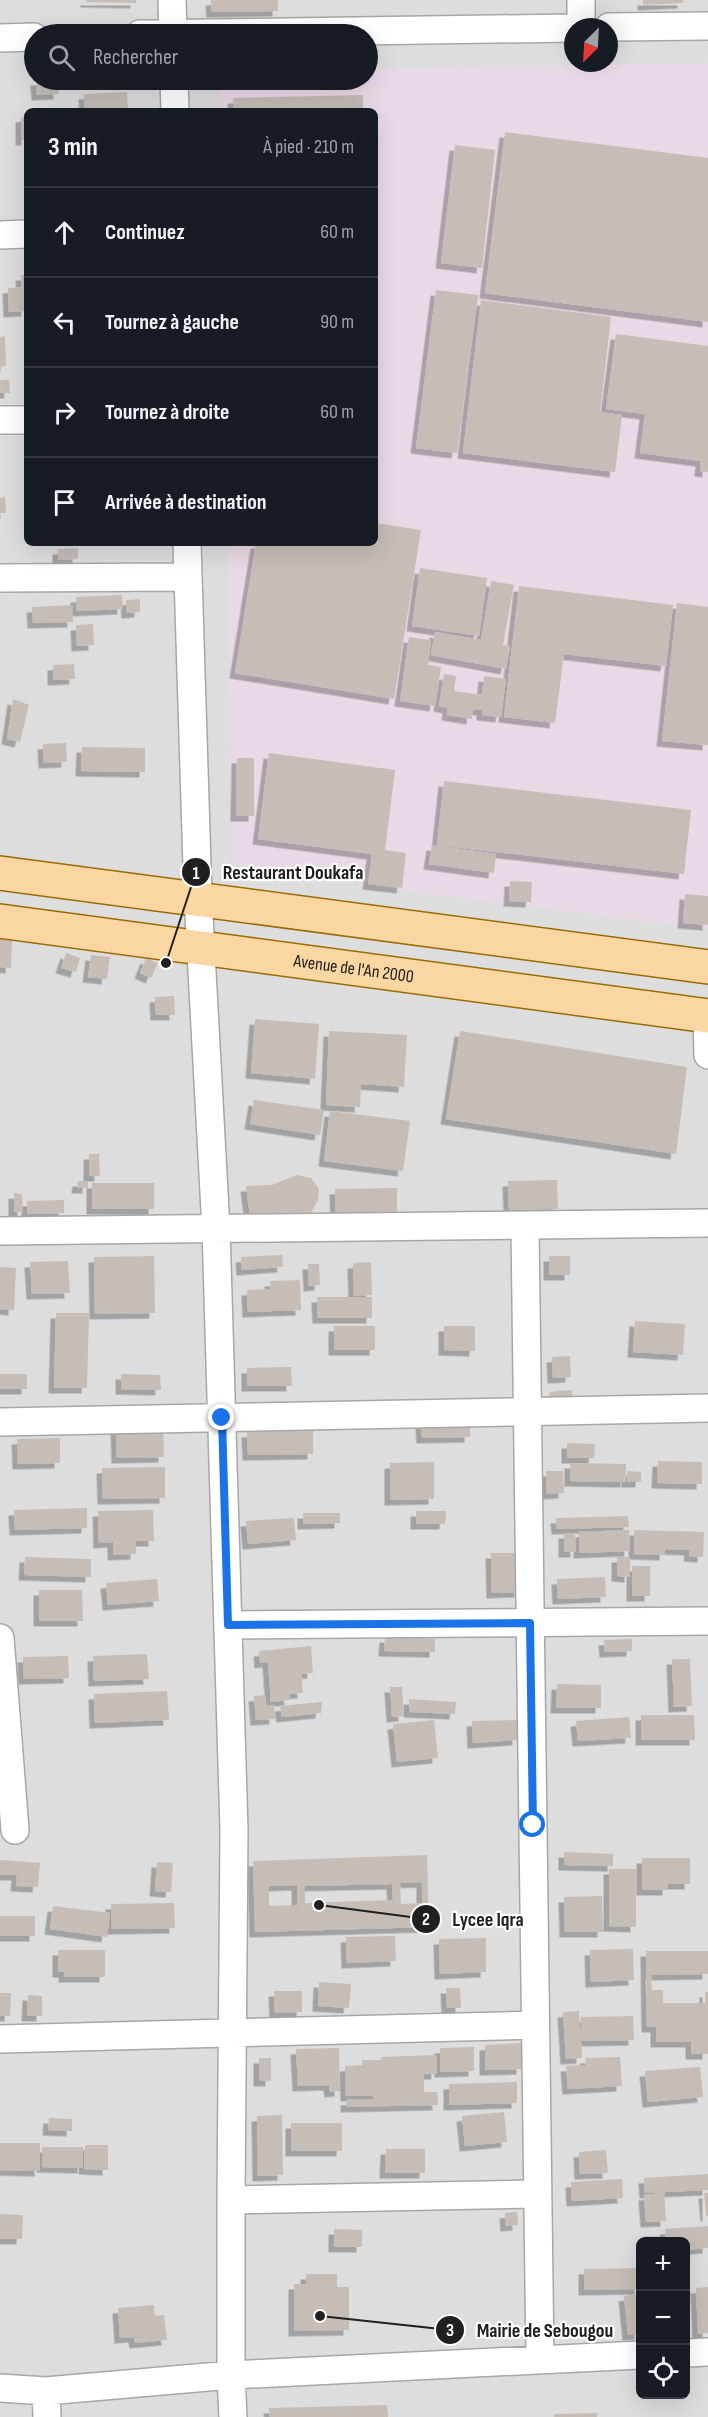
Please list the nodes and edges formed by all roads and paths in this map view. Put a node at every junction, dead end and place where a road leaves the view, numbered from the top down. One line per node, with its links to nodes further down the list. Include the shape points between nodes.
1 (172, 0): 4 (street)
2 (581, 0): 3 (street)
3 (581, 18)
4 (173, 24)
5 (708, 26): 6 (street)
6 (618, 27)
7 (564, 28): 8 (street)
8 (378, 31)
9 (0, 38): 10 (street)
10 (24, 38)
11 (174, 90): 12 (street)
12 (175, 108)
13 (24, 234): 14 (street)
14 (0, 235)
15 (0, 420): 16 (street)
16 (24, 420)
17 (187, 546): 18 (street)
18 (188, 577): 19 (street); 21 (street)
19 (0, 578)
20 (0, 873): 21 (main road)
21 (198, 898): 23 (street); 24 (main road)
22 (0, 921): 23 (main road, Avenue de l'An 2000)
23 (201, 947): 25 (main road, Avenue de l'An 2000); 29 (street)
24 (708, 967)
25 (707, 1016): 26 (street)
26 (708, 1055)
27 (708, 1223): 28 (street)
28 (525, 1227): 29 (street); 32 (street)
29 (216, 1229): 30 (street); 33 (street)
30 (0, 1231)
31 (708, 1408): 32 (street)
32 (527, 1412): 33 (street); 36 (street)
33 (222, 1418): 34 (street); 37 (street)
34 (0, 1422)
35 (708, 1621): 36 (street)
36 (530, 1623): 37 (street); 40 (street)
37 (228, 1625): 41 (street, via 234,1830)
38 (0, 1638): 39 (street)
39 (15, 1830)
40 (535, 2025): 41 (street); 43 (street)
41 (232, 2033): 42 (street); 44 (street)
42 (0, 2039)
43 (537, 2194): 44 (street); 48 (street)
44 (231, 2200): 49 (street)
45 (708, 2352): 46 (street)
46 (690, 2353)
47 (636, 2355): 48 (street)
48 (540, 2360): 49 (street)
49 (231, 2375): 51 (street); 52 (street)
50 (0, 2388): 51 (street)
51 (46, 2404)
52 (233, 2417)

